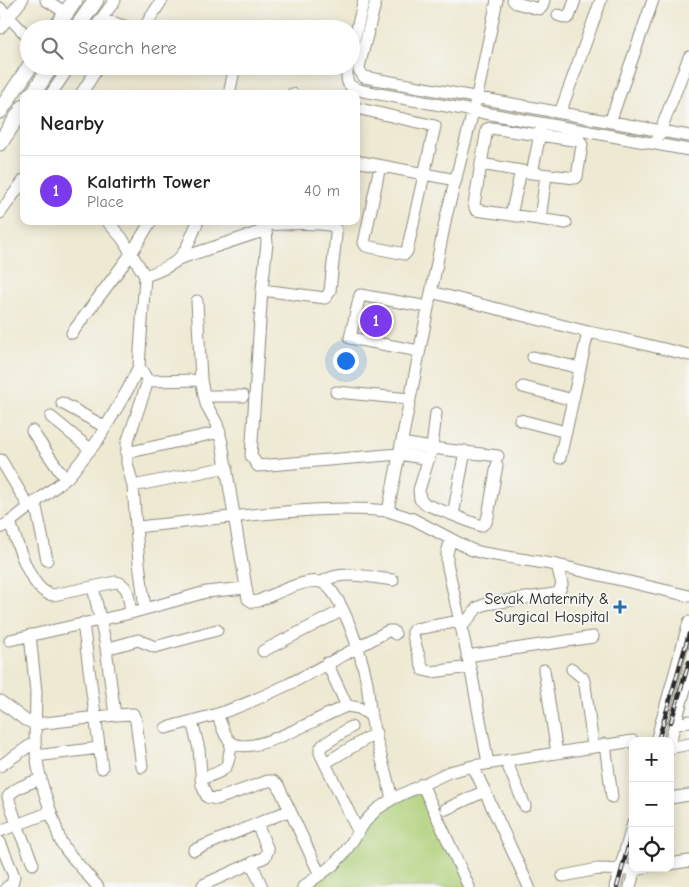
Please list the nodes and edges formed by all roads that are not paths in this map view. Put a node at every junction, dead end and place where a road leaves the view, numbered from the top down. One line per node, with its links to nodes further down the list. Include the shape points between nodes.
1 (22, 0): 15 (street)
2 (46, 0): 16 (street)
3 (75, 0): 16 (main road)
4 (96, 0): 20 (main road)
5 (115, 0): 18 (street)
6 (162, 0): 22 (street)
7 (364, 0): 23 (street)
8 (376, 0): 41 (street, via 360,74 368,79)
9 (497, 0): 41 (street)
10 (513, 0): 11 (street, via 539,9)
11 (544, 0)
12 (575, 0): 17 (street, via 569,17)
13 (601, 0): 47 (street)
14 (654, 0): 48 (street)
15 (4, 12): 24 (street); 25 (street)
16 (66, 13): 19 (main road)
17 (558, 15)
18 (101, 19): 21 (street)
19 (61, 20)
20 (82, 20)
21 (104, 20)
22 (149, 20)
23 (359, 20)
24 (0, 28)
25 (20, 29)
26 (689, 57): 27 (street)
27 (686, 70): 50 (street)
28 (23, 75): 43 (main road)
29 (45, 75): 34 (main road)
30 (64, 75): 35 (street)
31 (93, 75): 36 (street)
32 (233, 75): 37 (street)
33 (347, 75): 38 (street, via 348,84)
34 (36, 90)
35 (54, 90)
36 (84, 90)
37 (230, 90)
38 (359, 90)
39 (360, 90): 40 (street)
40 (363, 91): 42 (street); 45 (street)
41 (476, 96): 45 (street); 47 (street)
42 (360, 101)
43 (3, 102)
44 (360, 108): 60 (street, via 435,126)
45 (472, 112): 49 (street); 62 (street)
46 (20, 113): 52 (main road)
47 (560, 113): 48 (street)
48 (610, 122): 50 (street)
49 (541, 130): 53 (street); 56 (street, via 487,130); 59 (street); 61 (street, via 580,141 582,145 577,177)
50 (659, 130): 51 (street); 53 (street)
51 (689, 136)
52 (0, 143)
53 (656, 143): 54 (street)
54 (689, 150)
55 (360, 162): 57 (street)
56 (480, 164): 58 (street); 65 (street, via 476,210)
57 (380, 166): 60 (street); 60 (street, via 364,243 405,254)
58 (520, 170): 59 (street); 65 (street)
59 (532, 173): 61 (street)
60 (424, 174): 62 (street)
61 (546, 174): 66 (street)
62 (456, 180): 78 (street)
63 (20, 186): 64 (street)
64 (0, 213)
65 (512, 215): 66 (street)
66 (540, 219): 67 (street)
67 (566, 223)
68 (112, 225): 74 (street)
69 (148, 225): 74 (street)
70 (196, 225): 75 (street)
71 (278, 225): 73 (street)
72 (328, 225): 77 (street, via 334,226 336,235 330,291 325,298)
73 (264, 226): 75 (street); 77 (street, via 267,243)
74 (131, 254): 76 (street); 82 (street)
75 (181, 258): 76 (street, via 167,268)
76 (145, 276): 86 (street)
77 (262, 290): 105 (street, via 251,456 258,466)
78 (431, 292): 80 (street); 81 (street)
79 (197, 301): 88 (street)
80 (428, 307): 83 (street); 83 (street, via 360,295 357,304 351,339)
81 (588, 332): 84 (street); 87 (street)
82 (72, 333)
83 (419, 350): 94 (street)
84 (689, 355)
85 (533, 357): 87 (street)
86 (139, 366): 89 (street); 100 (street)
87 (580, 368): 95 (street)
88 (201, 380): 89 (street); 92 (street)
89 (148, 381): 107 (street, via 128,435)
90 (523, 387): 95 (street)
91 (336, 392): 94 (street)
92 (204, 396): 93 (street); 102 (street)
93 (243, 396)
94 (410, 399): 105 (street)
95 (573, 400): 103 (street)
96 (62, 403): 100 (street)
97 (436, 413): 108 (street)
98 (51, 417): 104 (street)
99 (520, 420): 103 (street)
100 (105, 427): 104 (street)
101 (32, 431): 112 (street)
102 (220, 432): 107 (street); 111 (street)
103 (566, 432): 109 (street)
104 (90, 449): 112 (street)
105 (400, 449): 108 (street); 115 (street)
106 (465, 451): 108 (street); 116 (street); 116 (street, via 497,461 486,522 481,526)
107 (126, 453): 113 (street)
108 (430, 453): 116 (street, via 419,490 420,499)
109 (560, 458)
110 (1, 460): 114 (street)
111 (227, 467): 113 (street); 117 (street)
112 (65, 479): 114 (street)
113 (133, 486): 119 (street)
114 (32, 504): 118 (street); 121 (street)
115 (388, 511): 117 (street, via 347,508); 120 (street)
116 (453, 515)
117 (235, 516): 119 (street); 126 (street)
118 (5, 525): 125 (street, via 41,590 54,595)
119 (136, 527): 128 (street)
120 (451, 539): 122 (street, via 483,553); 134 (street, via 447,563)
121 (48, 560)
122 (557, 565): 127 (street); 134 (street, via 562,584 559,592 486,604)
123 (394, 580): 124 (street, via 341,575)
124 (322, 582): 126 (street, via 305,583 253,602 248,599); 129 (street, via 332,591)
125 (93, 587): 130 (street, via 121,583 127,590); 131 (street)
126 (245, 588): 128 (street, via 206,592)
127 (689, 596)
128 (146, 608): 130 (street)
129 (343, 610): 140 (street); 142 (street)
130 (131, 613): 131 (street)
131 (101, 619): 133 (street); 141 (street)
132 (689, 622): 161 (street)
133 (83, 623): 137 (street); 153 (street)
134 (460, 624): 143 (street); 143 (street, via 416,629 413,636 422,670 432,672)
135 (217, 630): 141 (street, via 156,647 138,640)
136 (395, 634): 140 (street, via 388,630)
137 (30, 635): 139 (street); 156 (street)
138 (593, 637): 143 (street)
139 (10, 640)
140 (356, 647): 144 (street); 152 (street, via 366,681)
141 (106, 649): 151 (street)
142 (263, 651)
143 (468, 662): 175 (street)
144 (328, 663): 148 (street); 150 (street)
145 (572, 669): 168 (street, via 583,678 585,685)
146 (544, 670): 171 (street)
147 (689, 675): 157 (street)
148 (347, 706): 152 (street, via 359,708); 165 (street, via 266,743 247,746)
149 (3, 708): 156 (street)
150 (217, 714): 154 (street); 165 (street)
151 (115, 715): 153 (street); 178 (street, via 131,714 136,717)
152 (371, 716): 160 (street)
153 (94, 717): 156 (street); 170 (street)
154 (192, 721): 159 (street); 180 (street, via 199,749)
155 (689, 721): 157 (street)
156 (36, 724): 164 (street)
157 (675, 725): 162 (street)
158 (351, 727): 174 (street, via 323,745 320,753)
159 (166, 728)
160 (376, 733): 174 (street); 187 (street)
161 (657, 737)
162 (671, 737)
163 (629, 741): 166 (street)
164 (35, 742): 172 (street); 176 (street)
165 (231, 742): 180 (street, via 228,765 224,770)
166 (606, 744): 168 (street); 185 (street)
167 (689, 744): 169 (street)
168 (592, 746): 171 (street)
169 (674, 747)
170 (99, 748): 172 (street); 179 (street)
171 (556, 752): 173 (street)
172 (36, 756): 181 (street)
173 (506, 761): 175 (street); 188 (street)
174 (324, 763): 196 (street)
175 (488, 763): 177 (street)
176 (0, 766)
177 (473, 766): 182 (street); 183 (street)
178 (142, 767)
179 (102, 768)
180 (201, 778): 190 (street, via 203,790 212,799 273,781)
181 (40, 779): 191 (street); 193 (street, via 8,796)
182 (422, 784): 187 (street); 213 (street)
183 (485, 791): 189 (street); 214 (street)
184 (689, 795): 186 (street)
185 (612, 797)
186 (674, 797)
187 (392, 799): 196 (street, via 376,810)
188 (525, 806)
189 (446, 809)
190 (290, 810): 192 (street); 206 (street)
191 (51, 812): 193 (street); 210 (street, via 60,840)
192 (258, 824): 198 (street); 202 (street, via 268,854)
193 (17, 825): 195 (street); 201 (street)
194 (632, 827): 203 (street)
195 (0, 831)
196 (358, 831): 206 (street, via 345,852)
197 (0, 842): 209 (street, via 14,876 12,884)
198 (194, 850)
199 (689, 861): 200 (street)
200 (674, 863)
201 (33, 864)
202 (252, 864): 208 (street); 211 (street)
203 (620, 870): 204 (street); 207 (street, via 598,869); 215 (street)
204 (629, 870)
205 (637, 872): 216 (street)
206 (320, 875): 212 (street)
207 (563, 876)
208 (203, 885)
209 (7, 887)
210 (96, 887)
211 (262, 887)
212 (303, 887)
213 (469, 887)
214 (529, 887)
215 (615, 887)
216 (630, 887)

